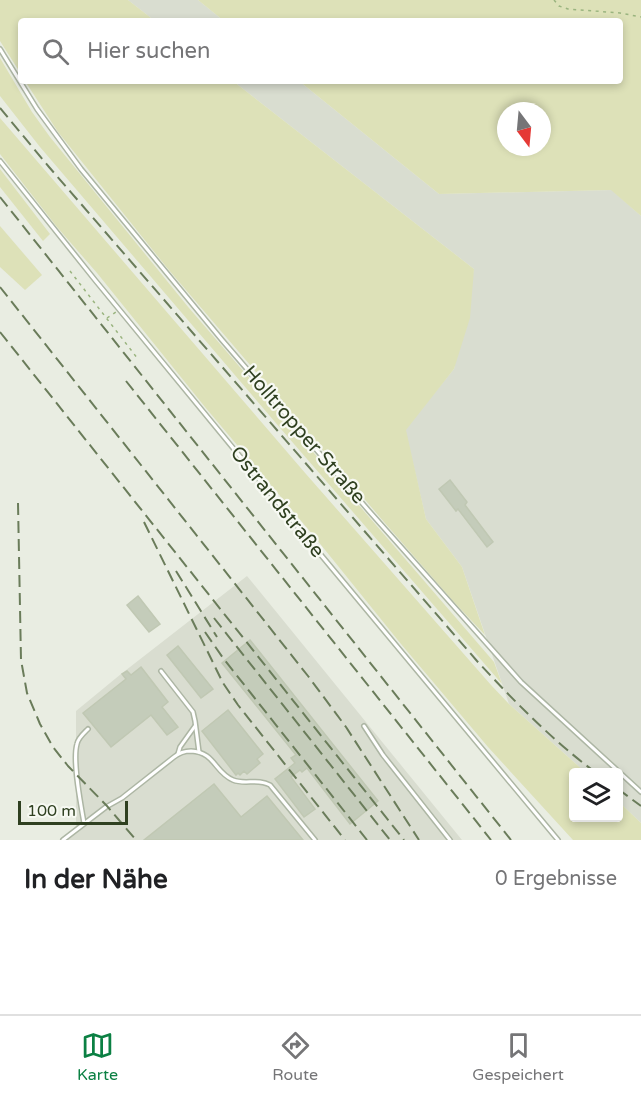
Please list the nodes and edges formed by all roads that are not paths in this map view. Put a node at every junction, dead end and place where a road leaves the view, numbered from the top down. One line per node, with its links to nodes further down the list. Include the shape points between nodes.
1 (0, 50): 2 (lane, Holltropper Straße)
2 (18, 79)
3 (21, 84): 11 (lane, Holltropper Straße, via 81,169 222,340 520,682)
4 (0, 161): 16 (lane, Ostrandstraße)
5 (161, 671): 6 (lane, via 193,712)
6 (196, 725): 9 (lane); 10 (lane)
7 (364, 726): 15 (lane, via 382,755)
8 (88, 729): 12 (lane, via 76,748)
9 (199, 752): 10 (lane); 14 (lane, via 235,781 270,785)
10 (178, 754): 12 (lane)
11 (641, 792)
12 (84, 823): 13 (lane)
13 (63, 840)
14 (315, 840)
15 (450, 840)
16 (558, 840)

